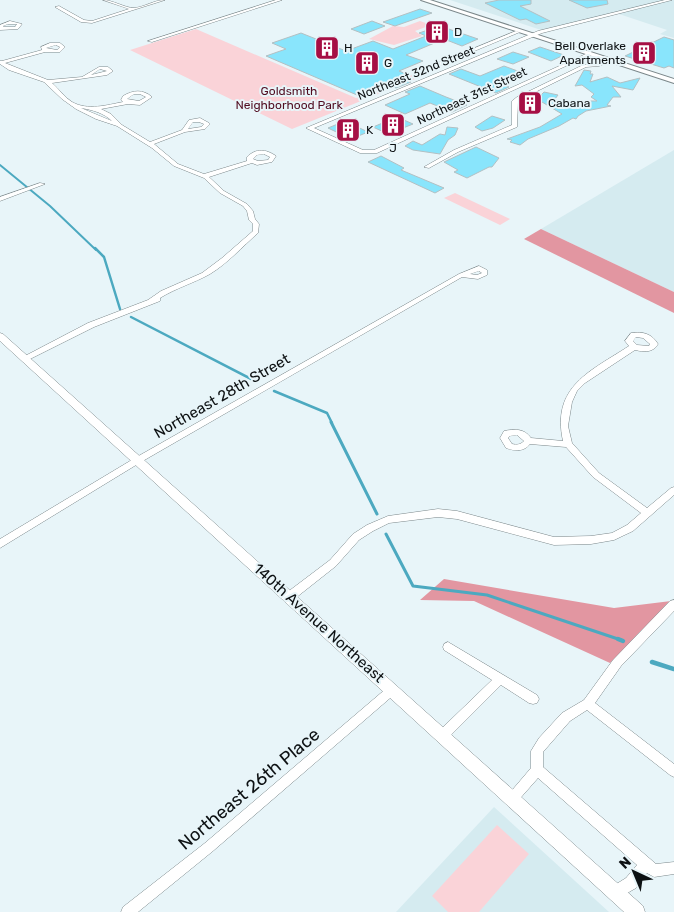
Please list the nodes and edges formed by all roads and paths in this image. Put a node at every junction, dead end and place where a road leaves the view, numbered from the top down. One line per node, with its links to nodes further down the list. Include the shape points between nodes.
1 (105, 0): 8 (street)
2 (163, 0): 8 (street)
3 (280, 0): 11 (street)
4 (424, 0): 9 (main road)
5 (438, 0): 10 (main road)
6 (670, 0): 10 (street, Northeast 32nd Street)
7 (57, 7): 8 (street, via 90,22 125,14)
8 (132, 9)
9 (518, 32): 10 (main road); 16 (street, Northeast 32nd Street)
10 (534, 35): 13 (main road); 30 (street, Northeast 32nd Street, via 309,128)
11 (150, 41)
12 (45, 51): 15 (street)
13 (590, 54): 14 (main road); 30 (street, Northeast 31st Street, via 375,152)
14 (610, 60): 18 (main road); 32 (street, via 585,66 519,98 515,102 515,126)
15 (0, 62): 19 (street, via 12,71)
16 (417, 73)
17 (83, 78): 19 (street)
18 (674, 81)
19 (47, 82): 21 (street)
20 (128, 102): 22 (street)
21 (75, 105): 23 (street); 24 (street)
22 (122, 105): 23 (street); 25 (street)
23 (96, 109): 24 (street); 25 (street)
24 (88, 114): 26 (street)
25 (110, 115): 26 (street); 27 (street)
26 (97, 119): 27 (street)
27 (118, 125): 29 (street)
28 (184, 131): 29 (street)
29 (149, 144): 33 (street, via 176,164)
30 (362, 152)
31 (252, 161): 33 (street)
32 (427, 167)
33 (205, 176): 38 (street, via 222,192 245,205)
34 (42, 184): 35 (street)
35 (33, 186): 36 (street)
36 (25, 190): 37 (street)
37 (0, 199)
38 (252, 220): 40 (street, via 257,229 252,236 222,263)
39 (461, 275): 47 (street, Northeast 28th Street)
40 (188, 283): 41 (street, via 172,294)
41 (151, 300): 44 (street)
42 (0, 336): 44 (street, 140th Avenue Northeast)
43 (634, 347): 46 (street, via 582,381 574,390 565,414)
44 (26, 359): 47 (street, 140th Avenue Northeast)
45 (528, 441): 46 (street)
46 (568, 444): 49 (street, via 596,475)
47 (138, 460): 50 (street, Northeast 28th Street); 51 (street, 140th Avenue Northeast)
48 (674, 490): 49 (street)
49 (648, 513): 51 (street, via 614,536 573,541 554,541 457,515 438,513 388,520 356,537 333,563)
50 (0, 544)
51 (289, 596): 55 (street, 140th Avenue Northeast)
52 (674, 604): 57 (street, via 617,663)
53 (448, 647): 54 (street)
54 (500, 679): 56 (street); 58 (street)
55 (392, 690): 58 (street, 140th Avenue Northeast); 65 (street, Northeast 26th Place)
56 (533, 699)
57 (588, 704): 59 (street, via 566,717 542,742 537,751); 60 (street)
58 (443, 735): 61 (street, 140th Avenue Northeast)
59 (537, 770): 61 (street); 62 (street)
60 (674, 771)
61 (512, 799): 64 (street, 140th Avenue Northeast)
62 (646, 864): 63 (street, via 654,871); 64 (street, via 631,883)
63 (674, 868)
64 (615, 892): 66 (street, 140th Avenue Northeast)
65 (128, 912)
66 (637, 912)

